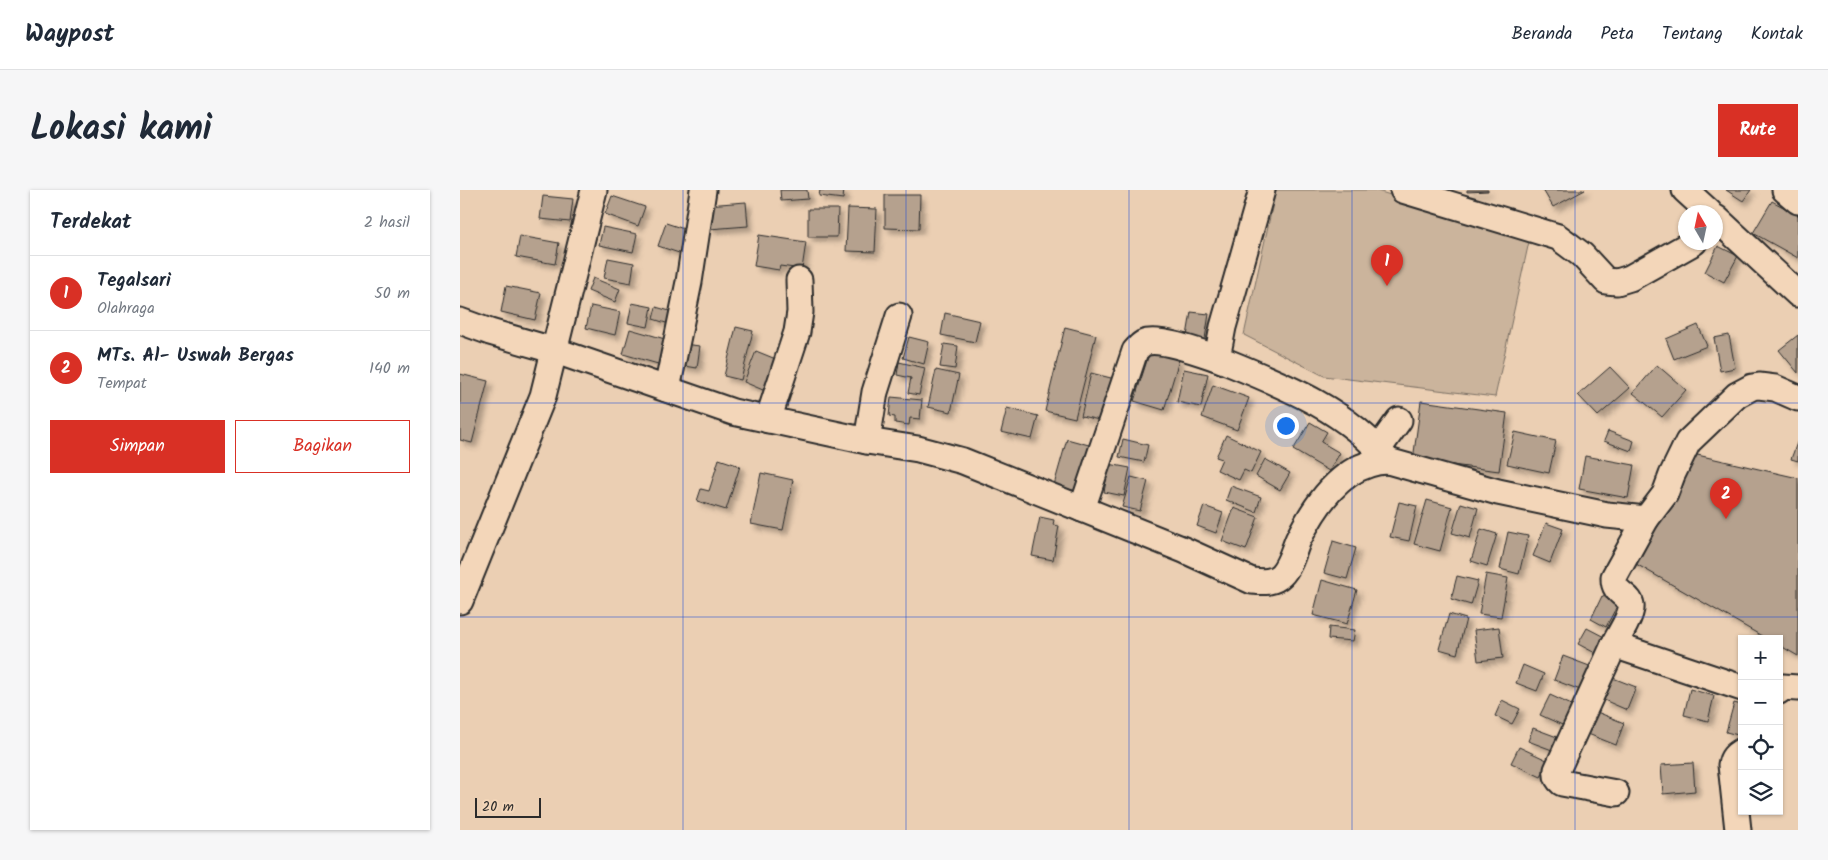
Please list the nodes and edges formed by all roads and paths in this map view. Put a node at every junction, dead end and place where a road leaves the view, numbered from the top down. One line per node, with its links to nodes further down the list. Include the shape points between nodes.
1 (594, 190): 15 (street)
2 (703, 190): 17 (street, via 690,282)
3 (1262, 190): 16 (street)
4 (1403, 190): 10 (street, via 1558,237 1606,281 1630,278)
5 (1685, 190): 8 (street)
6 (1785, 190): 7 (street)
7 (1798, 201)
8 (1700, 205)
9 (1723, 228): 12 (street)
10 (1680, 250)
11 (799, 280): 19 (street, via 797,332)
12 (1798, 294)
13 (899, 316): 21 (street, via 874,392)
14 (460, 322): 15 (street)
15 (556, 351): 17 (street); 25 (street, via 544,396)
16 (1217, 358): 22 (street, via 1299,393 1327,409); 23 (street, via 1155,341 1143,343 1135,351)
17 (667, 389): 19 (street, via 732,412)
18 (1798, 398): 24 (street, via 1775,388 1760,386 1737,395 1688,442 1665,494)
19 (768, 420): 21 (street)
20 (1399, 420): 22 (street)
21 (867, 441): 23 (street, via 918,449 963,461)
22 (1384, 455): 23 (street, via 1338,482 1308,523 1287,567 1269,582 1252,580); 24 (street, via 1498,492 1607,515)
23 (1082, 509)
24 (1646, 518): 26 (street, via 1614,577 1613,584 1629,598 1631,608)
25 (460, 601)
26 (1614, 644): 27 (street); 31 (street, via 1556,775 1562,783)
27 (1738, 687)
28 (1783, 687): 29 (street)
29 (1798, 688)
30 (1738, 753): 32 (street, via 1731,760 1731,766)
31 (1616, 793)
32 (1738, 830)

